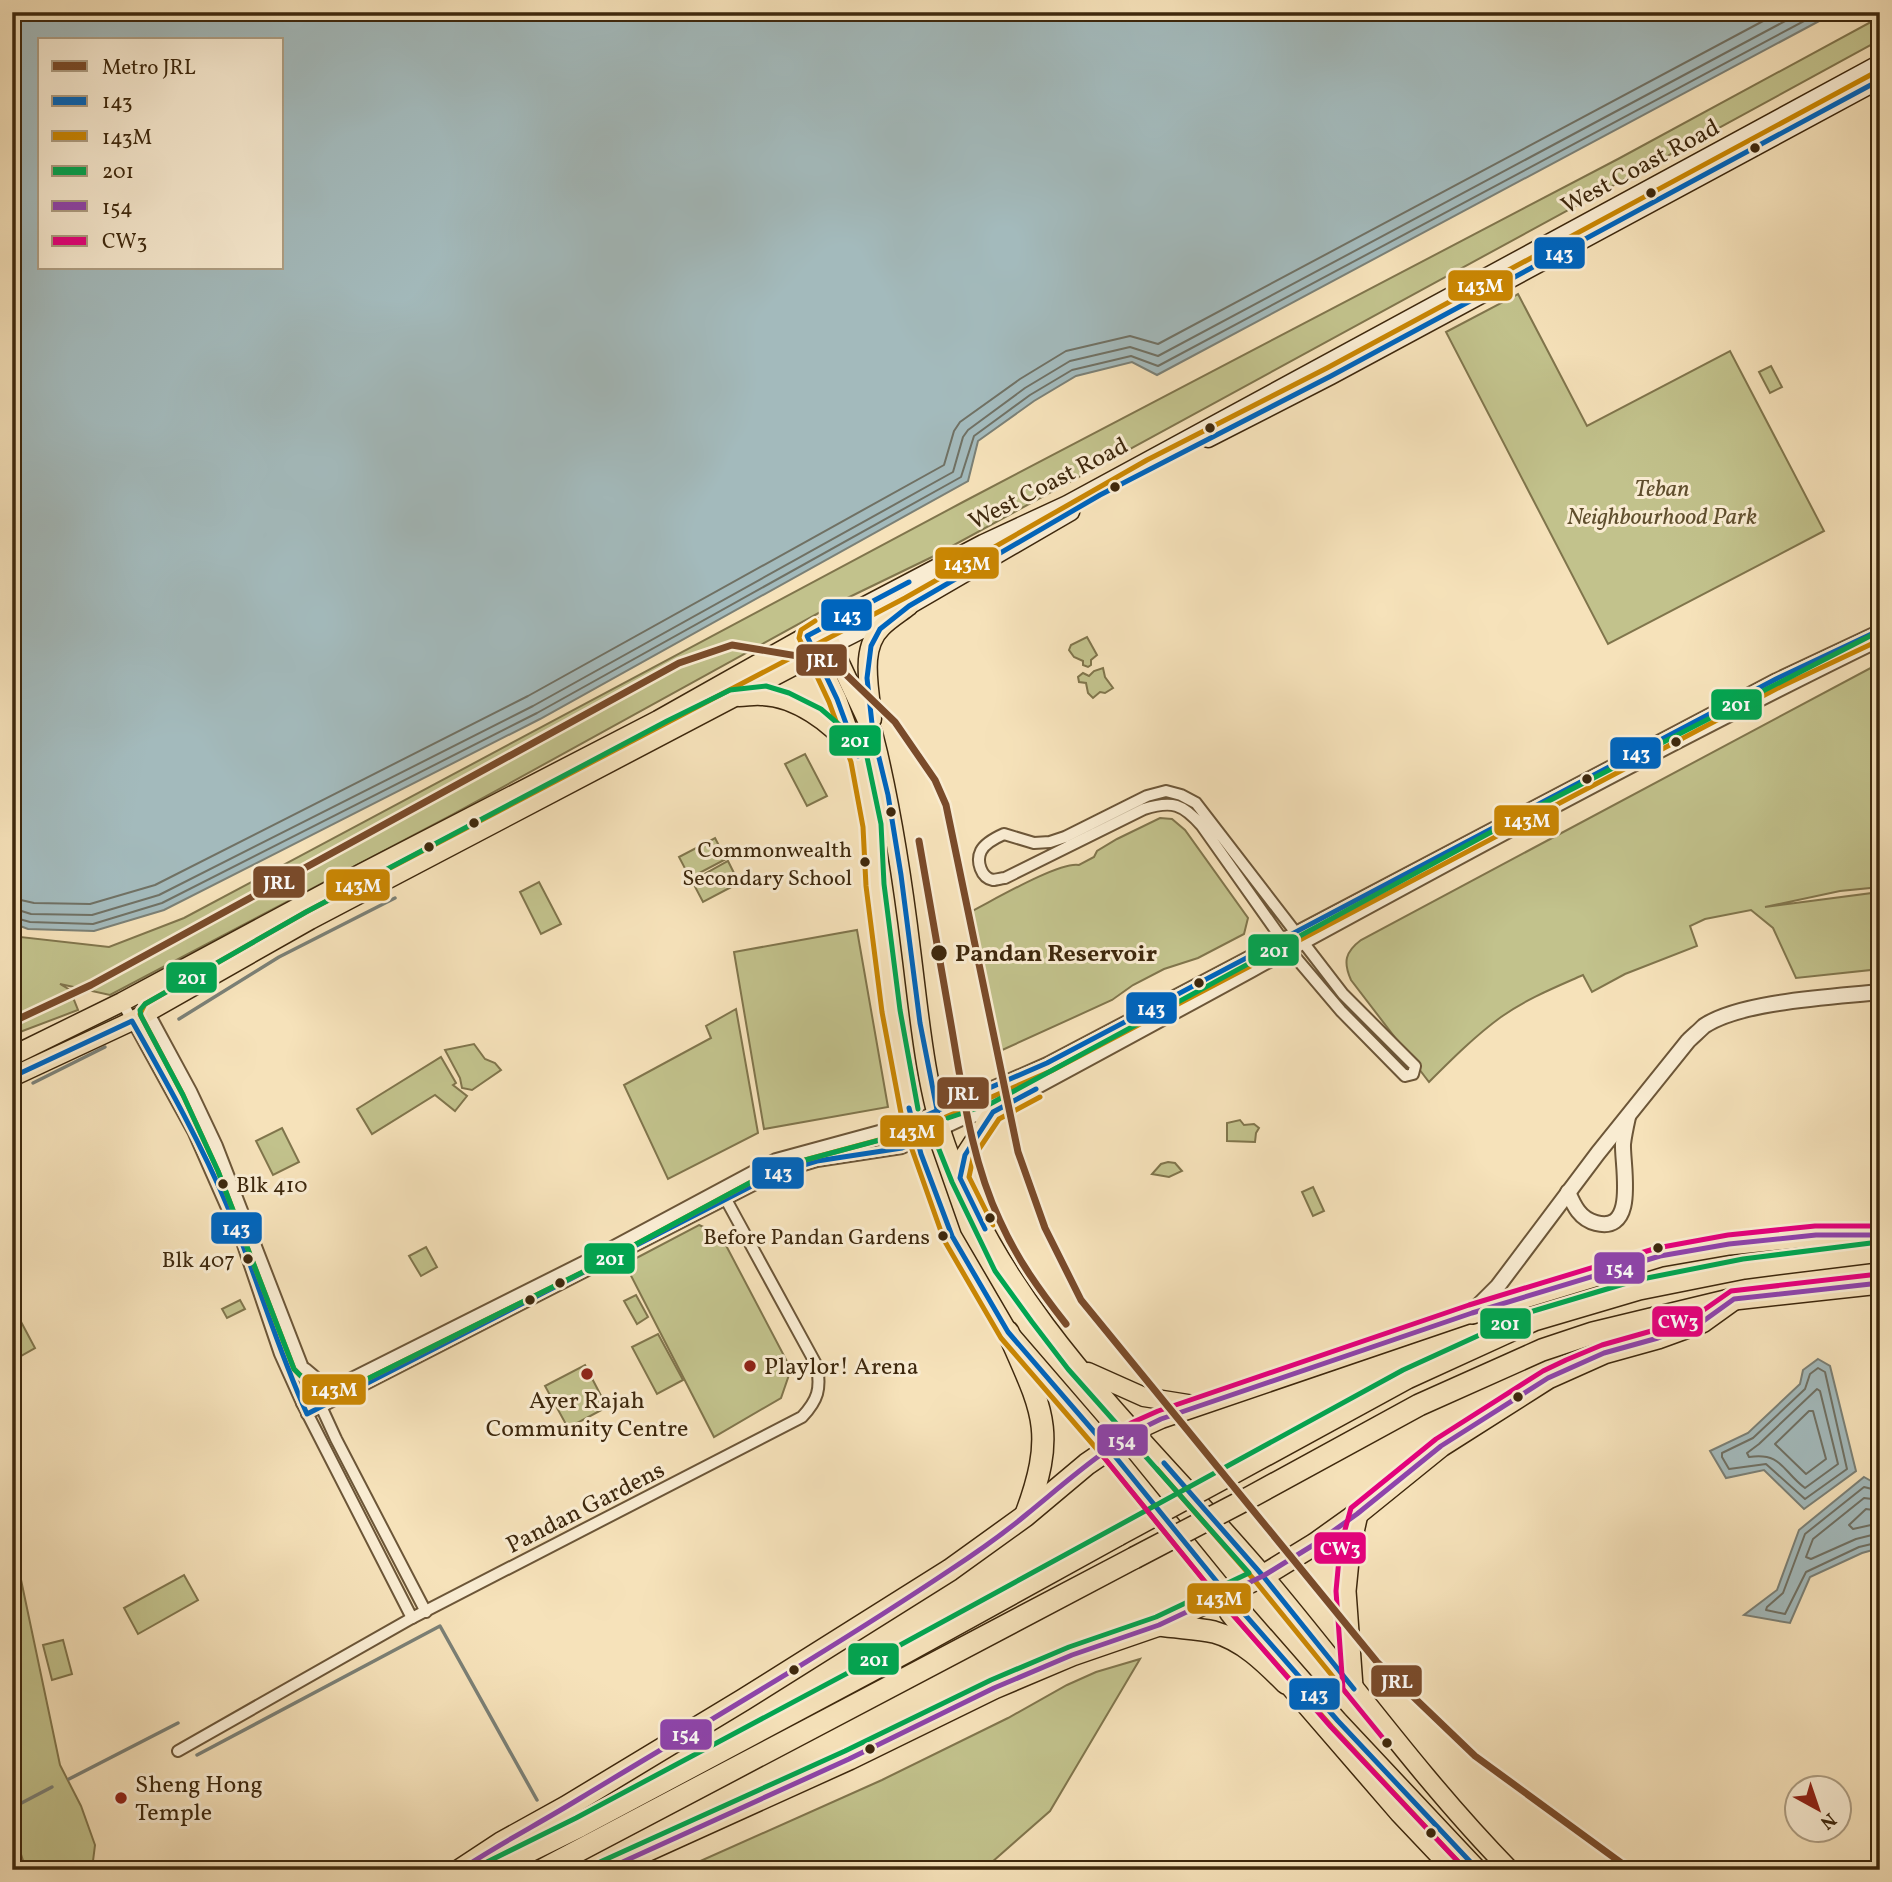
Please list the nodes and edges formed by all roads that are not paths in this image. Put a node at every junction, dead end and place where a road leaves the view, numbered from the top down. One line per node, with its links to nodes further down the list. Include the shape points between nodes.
1 (1880, 63): 4 (main road, West Coast Road, via 1067,504)
2 (1880, 80): 3 (main road, West Coast Road, via 1331,376 1140,473)
3 (909, 606): 8 (main road, West Coast Road); 11 (main road, via 880,629 871,646 867,678)
4 (823, 627): 6 (main road, West Coast Road); 8 (main road)
5 (1880, 630): 9 (street)
6 (807, 636): 8 (main road); 18 (main road, West Coast Road, via 658,720)
7 (1880, 641): 9 (street)
8 (824, 649): 10 (main road, West Coast Road); 11 (main road); 12 (main road)
9 (1778, 684): 13 (street); 15 (street)
10 (733, 698): 12 (main road, via 764,695 797,706 837,733); 20 (main road, West Coast Road, via 335,907)
11 (873, 733): 24 (main road, via 888,795)
12 (859, 760): 27 (main road, via 872,826 891,1011)
13 (1294, 933): 14 (street); 14 (street, via 1196,803 1166,791 1050,842 1034,843 1004,834 982,849 978,859 985,876 994,880 1005,877 1144,809 1174,804 1189,810 1202,826); 15 (street)
14 (1282, 939): 16 (street); 24 (street, via 1047,1063)
15 (1303, 945): 16 (street); 16 (street, via 1343,994 1415,1066 1413,1074 1405,1076)
16 (1290, 952): 25 (street)
17 (1880, 992): 26 (street, via 1794,1001 1726,1016 1705,1026)
18 (138, 993): 19 (main road, West Coast Road); 20 (street)
19 (122, 1002): 21 (street); 22 (main road, West Coast Road)
20 (149, 1012): 21 (main road, West Coast Road); 40 (street, via 226,1168)
21 (132, 1021): 23 (main road, West Coast Road); 44 (street, via 192,1131 232,1218)
22 (12, 1056)
23 (12, 1077)
24 (937, 1111): 27 (street); 28 (main road)
25 (993, 1112): 28 (street); 30 (main road, via 965,1155)
26 (1628, 1116): 31 (street); 31 (street, via 1623,1143 1626,1200 1620,1214 1607,1223 1590,1221)
27 (912, 1122): 29 (main road); 32 (street, via 776,1159)
28 (941, 1130): 29 (street); 30 (main road)
29 (918, 1141): 32 (street, via 902,1148 817,1161); 38 (main road, via 952,1236)
30 (960, 1178): 39 (main road, via 1003,1267)
31 (1568, 1192): 37 (street, via 1498,1286)
32 (723, 1193): 41 (street); 42 (street, via 604,1264); 55 (street, Pandan Gardens, via 817,1366 819,1396 812,1406 802,1417)
33 (1880, 1235): 37 (highway, via 1816,1235 1660,1256)
34 (1880, 1251): 62 (highway, bridge, via 1744,1268 1639,1289 1534,1320 1407,1378 893,1659)
35 (1880, 1283): 36 (highway)
36 (1734, 1299): 51 (highway, via 1702,1322 1604,1353 1548,1378 1441,1446); 63 (highway, bridge, via 1542,1350 1419,1405)
37 (1472, 1313): 45 (main road)
38 (1008, 1332): 50 (main road); 52 (highway, via 1042,1417 1042,1463)
39 (1075, 1363): 45 (main road, via 1144,1397); 48 (main road)
40 (302, 1365): 41 (street, via 319,1380); 43 (street)
41 (345, 1380): 43 (street)
42 (346, 1394): 46 (street); 49 (street, via 334,1415)
43 (317, 1395): 44 (street); 46 (street)
44 (302, 1403): 47 (street)
45 (1201, 1405): 48 (main road)
46 (322, 1406): 47 (street); 49 (street)
47 (307, 1414): 56 (street)
48 (1135, 1431): 50 (main road); 53 (main road)
49 (336, 1439): 55 (street)
50 (1109, 1450): 52 (highway); 54 (main road)
51 (1357, 1514): 53 (highway); 59 (highway, via 1345,1591)
52 (1025, 1516): 61 (highway, via 928,1584 743,1700)
53 (1263, 1576): 54 (highway); 59 (main road)
54 (1226, 1592): 57 (highway); 58 (main road, via 1229,1613); 66 (main road, via 1360,1746)
55 (426, 1612): 56 (street, Pandan Gardens)
56 (412, 1618): 60 (street, Pandan Gardens)
57 (1152, 1628): 58 (highway, via 1214,1632 1258,1656); 64 (highway, via 994,1688)
58 (1286, 1683): 65 (main road)
59 (1352, 1687): 67 (main road)
60 (178, 1751)
61 (460, 1870)
62 (491, 1870)
63 (542, 1870)
64 (604, 1870)
65 (1453, 1870)
66 (1478, 1870)
67 (1510, 1870)

